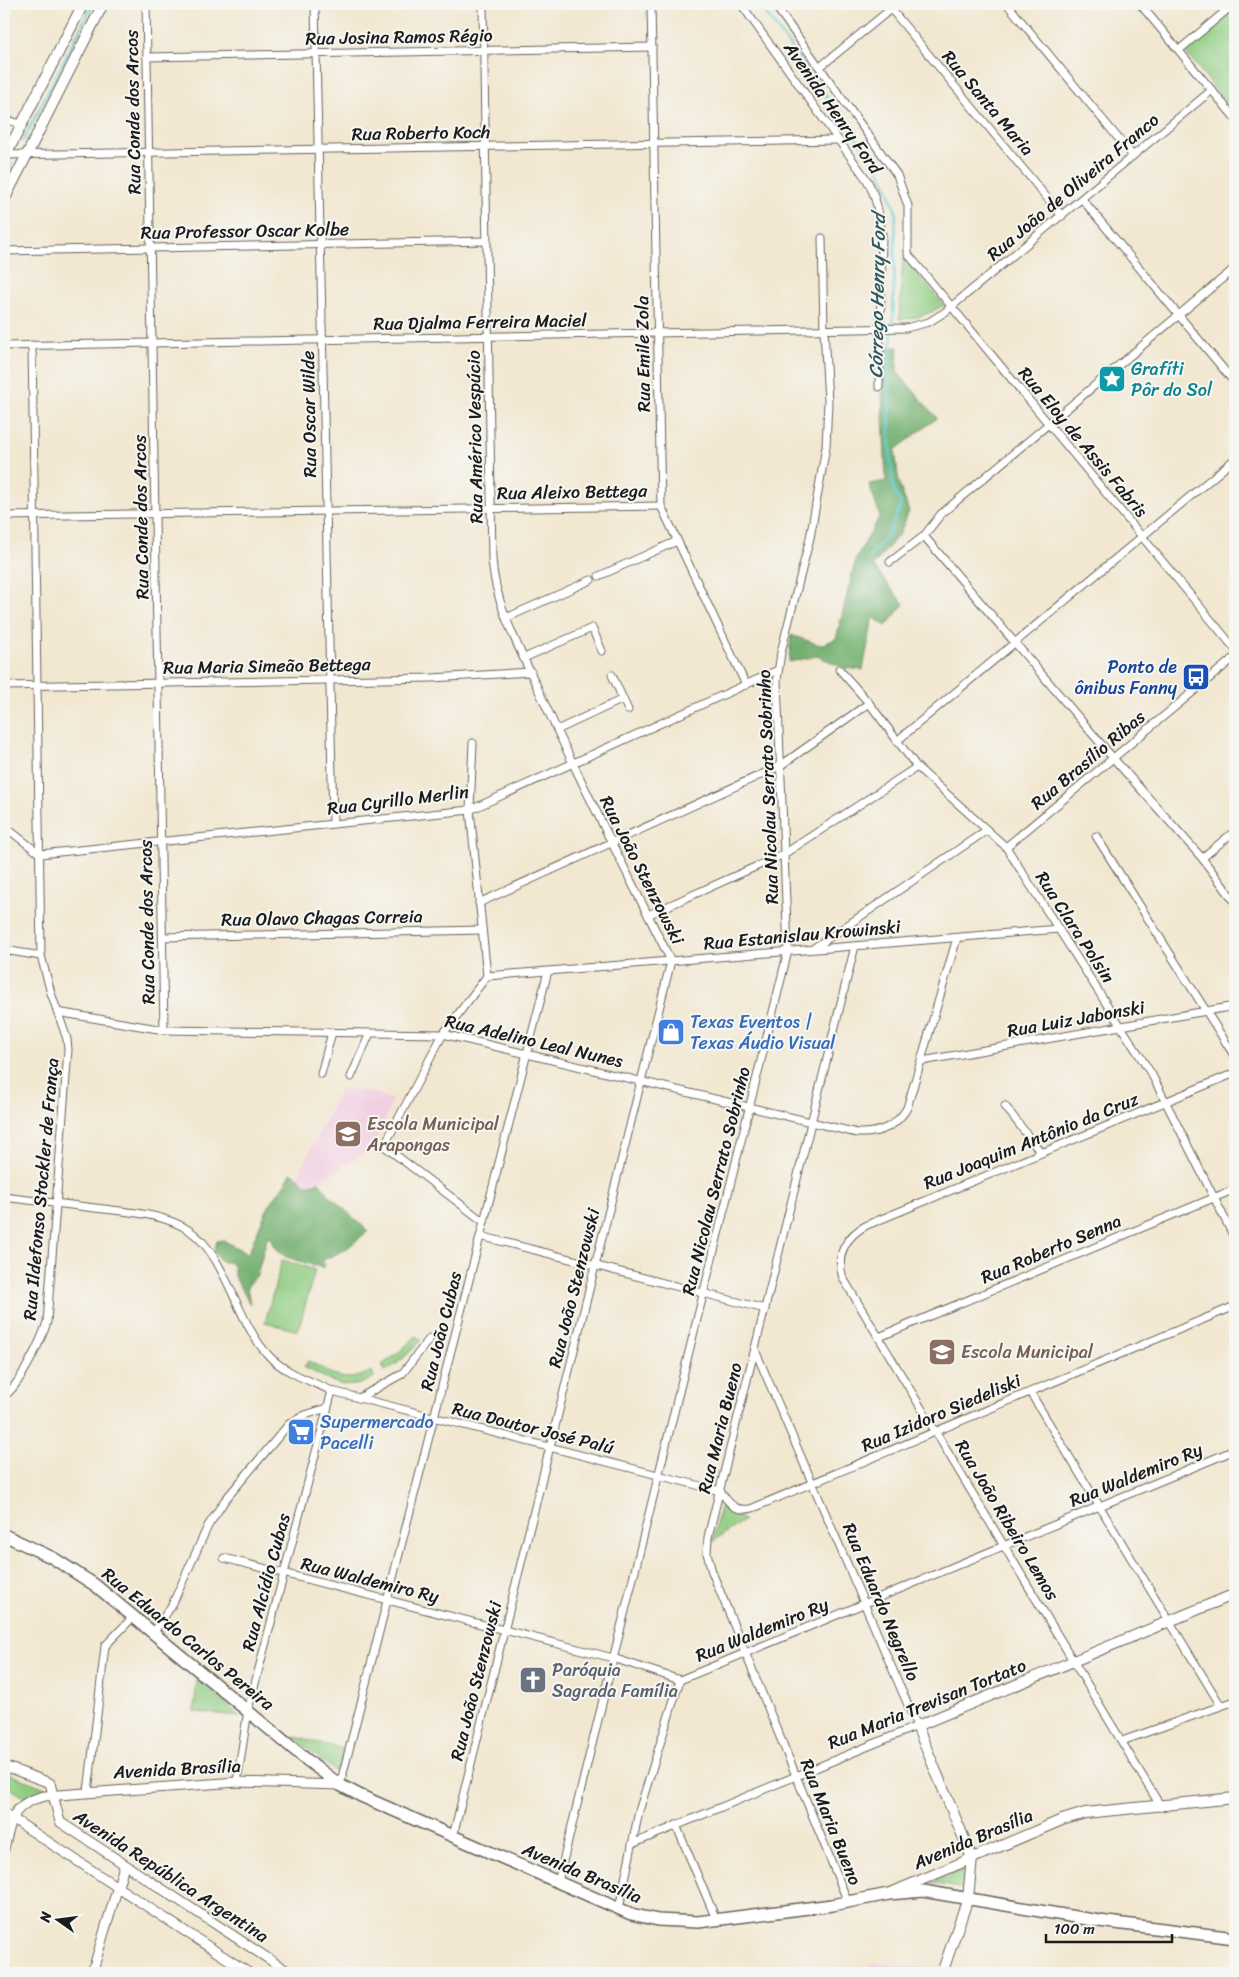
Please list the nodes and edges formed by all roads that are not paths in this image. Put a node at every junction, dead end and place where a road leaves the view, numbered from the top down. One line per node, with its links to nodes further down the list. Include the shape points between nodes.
1 (83, 4): 23 (main road)
2 (103, 4): 29 (main road)
3 (146, 4): 18 (street, Rua Conde dos Arcos)
4 (315, 4): 17 (street, Rua Oscar Wilde)
5 (483, 4): 15 (street, Rua Américo Vespúcio)
6 (651, 4): 14 (street, Rua Emile Zola)
7 (741, 4): 24 (street, Avenida Henry Ford)
8 (774, 4): 19 (street, Avenida Henry Ford)
9 (897, 4): 13 (street)
10 (1007, 4): 31 (street)
11 (1140, 4): 16 (street)
12 (1234, 4): 16 (street)
13 (891, 9): 19 (street); 34 (street, Rua Santa Maria)
14 (652, 47): 15 (street, Rua Josina Ramos Régio); 25 (street, Rua Emile Zola)
15 (484, 50): 17 (street, Rua Josina Ramos Régio); 26 (street, Rua Américo Vespúcio)
16 (1179, 50): 20 (street)
17 (316, 53): 18 (street, Rua Josina Ramos Régio); 27 (street, Rua Oscar Wilde)
18 (147, 57): 28 (street, Rua Conde dos Arcos)
19 (820, 67): 40 (street, Avenida Henry Ford, via 891,165 901,184 909,213)
20 (1212, 90): 21 (street); 31 (street, Rua João de Oliveira Franco)
21 (1235, 118)
22 (4, 119): 23 (street)
23 (21, 124): 30 (main road)
24 (838, 140): 25 (street, Rua Roberto Koch); 44 (street, Avenida Henry Ford, via 867,180 877,202 882,244)
25 (654, 144): 26 (street, Rua Roberto Koch); 46 (street, Rua Emile Zola)
26 (486, 147): 27 (street, Rua Roberto Koch); 36 (street, Rua Américo Vespúcio)
27 (318, 150): 28 (street, Rua Roberto Koch); 37 (street, Rua Oscar Wilde)
28 (149, 152): 29 (street, Rua Roberto Koch); 38 (street, Rua Conde dos Arcos)
29 (27, 155): 30 (street, Rua Roberto Koch); 33 (main road)
30 (4, 156)
31 (1133, 156): 32 (street, Rua João de Oliveira Franco)
32 (1082, 199): 34 (street, Rua João de Oliveira Franco); 43 (street)
33 (4, 200)
34 (1062, 216): 42 (street, Rua João de Oliveira Franco)
35 (822, 238): 45 (street, Rua Nicolau Serrato Sobrinho)
36 (487, 241): 37 (street, Rua Professor Oscar Kolbe); 47 (street, Rua Américo Vespúcio)
37 (320, 244): 38 (street, Rua Professor Oscar Kolbe); 48 (street, Rua Oscar Wilde)
38 (151, 248): 39 (street, Rua Professor Oscar Kolbe); 49 (street, Rua Conde dos Arcos)
39 (4, 251)
40 (908, 254): 42 (street, Rua Eloy de Assis Fabris)
41 (1235, 268): 43 (street)
42 (952, 307): 44 (street, Rua Djalma Ferreira Maciel, via 929,322); 54 (street, Rua Eloy de Assis Fabris)
43 (1179, 315): 52 (street); 54 (street)
44 (884, 329): 45 (street, Rua Djalma Ferreira Maciel); 53 (street, Avenida Henry Ford)
45 (824, 330): 46 (street, Rua Djalma Ferreira Maciel); 75 (street, Rua Nicolau Serrato Sobrinho, via 828,415 825,455 810,538)
46 (658, 333): 47 (street, Rua Djalma Ferreira Maciel); 56 (street, Rua Emile Zola)
47 (489, 336): 48 (street, Rua Djalma Ferreira Maciel); 57 (street, Rua Américo Vespúcio)
48 (322, 340): 49 (street, Rua Djalma Ferreira Maciel); 58 (street, Rua Oscar Wilde)
49 (152, 343): 50 (street, Rua Djalma Ferreira Maciel); 59 (street, Rua Conde dos Arcos)
50 (32, 345): 51 (street, Rua Djalma Ferreira Maciel); 60 (street, Rua Ildefonso Stockler de França)
51 (4, 346)
52 (1235, 383)
53 (879, 387)
54 (1049, 424): 62 (street, via 941,514); 63 (street, Rua Eloy de Assis Fabris)
55 (1235, 459): 63 (street)
56 (661, 506): 57 (street, Rua Aleixo Bettega); 64 (street, Rua Emile Zola)
57 (492, 508): 58 (street, Rua Aleixo Bettega); 68 (street, Rua Américo Vespúcio, via 493,572)
58 (326, 511): 59 (street, Rua Aleixo Bettega); 78 (street, Rua Oscar Wilde)
59 (156, 513): 60 (street, Rua Aleixo Bettega); 79 (street, Rua Conde dos Arcos)
60 (35, 515): 61 (street, Rua Aleixo Bettega); 80 (street, Rua Ildefonso Stockler de França)
61 (4, 516)
62 (924, 536): 65 (street); 69 (street)
63 (1142, 537): 69 (street); 70 (street, Rua Eloy de Assis Fabris)
64 (677, 541): 66 (street); 81 (street, Rua Emile Zola)
65 (890, 562)
66 (598, 576)
67 (591, 580): 68 (street)
68 (506, 618): 73 (street, Rua Américo Vespúcio)
69 (1014, 643): 87 (street); 89 (street)
70 (1235, 649)
71 (602, 651): 73 (street, via 592,628)
72 (1235, 657): 89 (street, Rua Brasílio Ribas)
73 (524, 658): 76 (street, Rua Américo Vespúcio)
74 (839, 669): 84 (street, Rua Clara Polsin)
75 (778, 670): 81 (street, Rua Cyrillo Merlin); 91 (street, Rua Nicolau Serrato Sobrinho)
76 (530, 672): 78 (street, Rua Maria Simeão Bettega); 86 (street, Rua Américo Vespúcio)
77 (612, 675): 83 (street)
78 (330, 680): 79 (street, Rua Maria Simeão Bettega); 94 (street, Rua Oscar Wilde)
79 (158, 683): 80 (street, Rua Maria Simeão Bettega); 99 (street, Rua Conde dos Arcos)
80 (37, 685): 82 (street, Rua Maria Simeão Bettega); 102 (street, Rua Ildefonso Stockler de França)
81 (746, 685): 90 (street, Rua Cyrillo Merlin)
82 (4, 686)
83 (623, 699): 85 (street); 86 (street)
84 (869, 703): 87 (street, Rua Clara Polsin); 91 (street)
85 (628, 710)
86 (557, 730): 90 (street, Rua Américo Vespúcio)
87 (896, 740): 92 (street, Rua Clara Polsin)
88 (472, 743): 93 (street)
89 (1113, 758): 101 (street, Rua Brasílio Ribas); 104 (street)
90 (572, 764): 93 (street, Rua Cyrillo Merlin); 100 (street, Rua João Stenzowski)
91 (780, 766): 100 (street); 103 (street, Rua Nicolau Serrato Sobrinho)
92 (916, 768): 96 (street, Rua Clara Polsin); 103 (street)
93 (470, 810): 94 (street, Rua Cyrillo Merlin); 106 (street)
94 (333, 824): 99 (street, Rua Cyrillo Merlin)
95 (4, 826): 102 (street)
96 (987, 830): 101 (street, Rua Clara Polsin); 113 (street)
97 (1235, 831): 104 (street)
98 (1096, 836): 121 (street)
99 (161, 842): 102 (street, Rua Cyrillo Merlin); 110 (street, Rua Conde dos Arcos)
100 (612, 843): 106 (street); 107 (street, Rua João Stenzowski)
101 (1006, 847): 109 (street, Rua Clara Polsin)
102 (40, 854): 116 (street, Rua Ildefonso Stockler de França)
103 (784, 854): 107 (street); 115 (street, Rua Nicolau Serrato Sobrinho)
104 (1202, 858): 105 (street)
105 (1235, 902)
106 (479, 903): 108 (street)
107 (648, 915): 117 (street, Rua João Stenzowski)
108 (482, 930): 110 (street, Rua Olavo Chagas Correia); 119 (street)
109 (1059, 930): 111 (street, Rua Estanislau Krowinski); 123 (street, Rua Clara Polsin)
110 (163, 937): 124 (street, Rua Conde dos Arcos)
111 (956, 938): 112 (street, Rua Estanislau Krowinski); 130 (street)
112 (855, 946): 113 (street, Rua Estanislau Krowinski); 138 (street, Rua Maria Bueno)
113 (812, 949): 115 (street, Rua Estanislau Krowinski)
114 (4, 950): 116 (street)
115 (788, 951): 117 (street, Rua Estanislau Krowinski); 137 (street, Rua Nicolau Serrato Sobrinho)
116 (42, 956): 122 (street, Rua Ildefonso Stockler de França)
117 (671, 961): 118 (street, Rua Estanislau Krowinski); 134 (street, Rua João Stenzowski)
118 (548, 971): 119 (street, Rua Estanislau Krowinski); 128 (street, Rua João Cubas)
119 (487, 976): 127 (street)
120 (1235, 1006): 121 (street, Rua Luiz Jabonski)
121 (1206, 1011): 123 (street, Rua Luiz Jabonski); 129 (street)
122 (57, 1012): 124 (street, Rua Adelino Leal Nunes); 143 (street, Rua Ildefonso Stockler de França, via 68,1050)
123 (1120, 1026): 130 (street, Rua Luiz Jabonski); 135 (street, Rua Clara Polsin)
124 (164, 1030): 125 (street, Rua Adelino Leal Nunes)
125 (332, 1032): 126 (street, Rua Adelino Leal Nunes); 132 (street)
126 (370, 1033): 127 (street, Rua Adelino Leal Nunes); 133 (street)
127 (443, 1034): 128 (street, Rua Adelino Leal Nunes); 144 (street, via 384,1146)
128 (527, 1054): 134 (street, Rua Adelino Leal Nunes); 144 (street, Rua João Cubas)
129 (1235, 1057)
130 (922, 1061): 138 (street, Rua Adelino Leal Nunes, via 911,1099 895,1124 879,1132 857,1133)
131 (1235, 1073): 135 (street, Rua Joaquim Antônio da Cruz)
132 (322, 1074)
133 (352, 1077)
134 (641, 1081): 137 (street, Rua Adelino Leal Nunes); 148 (street, Rua João Stenzowski)
135 (1167, 1102): 139 (street, Rua Joaquim Antônio da Cruz); 142 (street, Rua Clara Polsin)
136 (1005, 1106): 139 (street)
137 (750, 1107): 138 (street, Rua Adelino Leal Nunes); 149 (street, Rua Nicolau Serrato Sobrinho)
138 (811, 1122): 151 (street, Rua Maria Bueno)
139 (1041, 1153): 147 (street, Rua Joaquim Antônio da Cruz, via 867,1225 854,1233)
140 (1235, 1189): 142 (street, Rua Roberto Senna)
141 (4, 1197): 143 (street, Rua Doutor José Palú)
142 (1215, 1198): 146 (street, Rua Clara Polsin); 152 (street, Rua Roberto Senna)
143 (57, 1204): 155 (street, Rua Doutor José Palú, via 157,1218 191,1231 212,1255 251,1331 270,1357); 157 (street, Rua Ildefonso Stockler de França, via 47,1322 17,1381)
144 (484, 1222): 145 (street, Rua João Cubas)
145 (480, 1236): 148 (street); 160 (street, Rua João Cubas)
146 (1235, 1239)
147 (844, 1246): 152 (street, Rua João Ribeiro Lemos, via 840,1261 843,1278)
148 (595, 1265): 149 (street); 162 (street, Rua João Stenzowski)
149 (704, 1293): 151 (street); 164 (street, Rua Nicolau Serrato Sobrinho)
150 (1235, 1306): 156 (street, Rua Izidoro Siedeliski)
151 (765, 1309): 154 (street, Rua Maria Bueno)
152 (879, 1337): 161 (street, Rua João Ribeiro Lemos)
153 (430, 1338): 158 (street, via 402,1374)
154 (755, 1350): 165 (street, Rua Eduardo Negrello); 166 (street, Rua Maria Bueno)
155 (332, 1391): 158 (street, Rua Doutor José Palú); 159 (street, Rua Alcídio Cubas)
156 (1030, 1392): 161 (street, Rua Izidoro Siedeliski); 167 (street)
157 (4, 1396)
158 (359, 1398): 160 (street, Rua Doutor José Palú)
159 (327, 1408): 171 (street, Rua Alcídio Cubas); 178 (street, via 289,1424 225,1500 203,1535 172,1605)
160 (434, 1418): 162 (street, Rua Doutor José Palú); 173 (street, Rua João Cubas)
161 (936, 1431): 165 (street, Rua Izidoro Siedeliski); 169 (street, Rua João Ribeiro Lemos)
162 (550, 1447): 164 (street, Rua Doutor José Palú); 177 (street, Rua João Stenzowski)
163 (1235, 1450): 167 (street, Rua Waldemiro Ry)
164 (659, 1475): 166 (street, Rua Doutor José Palú); 180 (street, Rua Nicolau Serrato Sobrinho)
165 (812, 1483): 166 (street, Rua Izidoro Siedeliski, via 746,1510 734,1508); 174 (street, Rua Eduardo Negrello)
166 (720, 1491): 179 (street, Rua Maria Bueno, via 707,1553)
167 (1100, 1506): 169 (street, Rua Waldemiro Ry); 176 (street)
168 (4, 1535): 175 (main road, Rua Eduardo Carlos Pereira, via 67,1566)
169 (1004, 1546): 174 (street, Rua Waldemiro Ry); 181 (street, Rua João Ribeiro Lemos)
170 (224, 1558): 171 (street, Rua Waldemiro Ry)
171 (284, 1573): 173 (street, Rua Waldemiro Ry); 185 (street, Rua Alcídio Cubas)
172 (1235, 1594): 176 (main road, Rua Maria Trevisan Tortato)
173 (388, 1600): 177 (street, Rua Waldemiro Ry); 191 (street, Rua João Cubas)
174 (864, 1604): 179 (street, Rua Waldemiro Ry); 186 (street, Rua Eduardo Negrello)
175 (134, 1616): 178 (main road, Rua Eduardo Carlos Pereira); 192 (street, via 105,1646)
176 (1169, 1621): 181 (main road, Rua Maria Trevisan Tortato); 184 (street)
177 (504, 1630): 180 (street, Rua Waldemiro Ry); 198 (street, Rua João Stenzowski)
178 (154, 1632): 185 (main road, Rua Eduardo Carlos Pereira)
179 (745, 1653): 182 (street, Rua Waldemiro Ry); 189 (street, Rua Maria Bueno)
180 (613, 1658): 182 (street, Rua Waldemiro Ry); 203 (street, Rua Nicolau Serrato Sobrinho)
181 (1074, 1661): 186 (main road, Rua Maria Trevisan Tortato); 187 (street, Rua João Ribeiro Lemos)
182 (680, 1680): 199 (street, via 639,1810)
183 (1235, 1701): 184 (street)
184 (1220, 1706): 187 (street)
185 (248, 1710): 190 (street, Rua Alcídio Cubas); 191 (main road, Rua Eduardo Carlos Pereira)
186 (917, 1726): 189 (street, Rua Maria Trevisan Tortato); 201 (main road, Rua Eduardo Negrello)
187 (1122, 1741): 195 (street, Rua João Ribeiro Lemos)
188 (4, 1766): 193 (street, via 50,1783)
189 (796, 1776): 197 (street, Rua Maria Trevisan Tortato); 207 (street, Rua Maria Bueno)
190 (237, 1782): 191 (street, Avenida Brasília); 192 (street, Avenida Brasília)
191 (340, 1785): 198 (main road, Avenida Brasília)
192 (88, 1792): 193 (street, Avenida Brasília)
193 (53, 1794): 196 (street, Avenida Brasília, via 29,1801); 202 (street, Avenida República Argentina, via 60,1822)
194 (1235, 1798): 195 (main road, Avenida Brasília)
195 (1161, 1807): 201 (main road, Avenida Brasília, via 1085,1813)
196 (8, 1815): 200 (street); 204 (street)
197 (676, 1826): 199 (street, Rua Maria Trevisan Tortato); 209 (street)
198 (453, 1836): 203 (main road, Avenida Brasília)
199 (632, 1844): 208 (street)
200 (4, 1849)
201 (972, 1858): 205 (main road, Avenida Brasília); 206 (main road, Rua Eduardo Negrello)
202 (124, 1866): 204 (street); 213 (street, Avenida República Argentina)
203 (558, 1882): 208 (main road, Avenida Brasília)
204 (118, 1887): 211 (street); 212 (street)
205 (889, 1894): 206 (main road, via 923,1891); 207 (main road, Avenida Brasília)
206 (968, 1898): 210 (main road, via 1099,1921); 214 (main road, Rua Eduardo Negrello)
207 (848, 1902): 209 (main road, Avenida Brasília)
208 (619, 1910): 209 (main road, Avenida Brasília, via 667,1921)
209 (716, 1919)
210 (1235, 1938)
211 (92, 1973)
212 (249, 1973)
213 (290, 1973)
214 (942, 1973)

